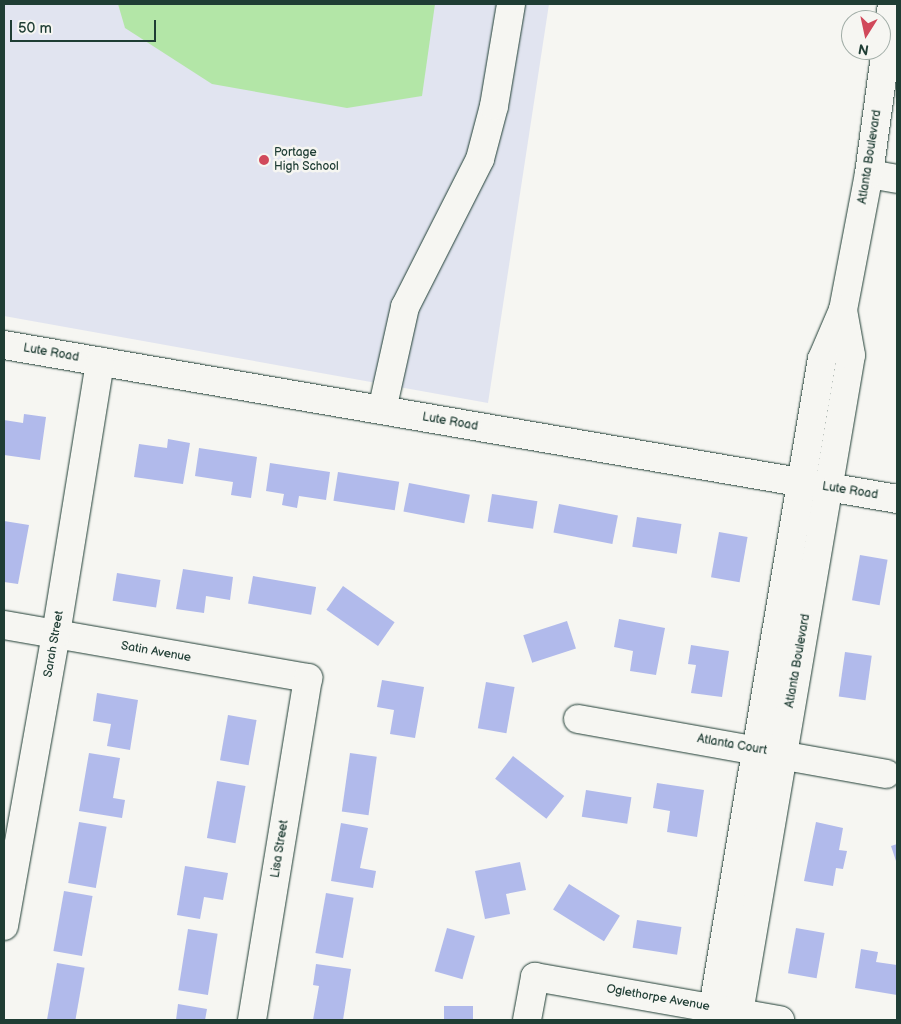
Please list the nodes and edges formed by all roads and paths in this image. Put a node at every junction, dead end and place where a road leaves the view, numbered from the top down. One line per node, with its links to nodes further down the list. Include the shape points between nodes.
1 (511, 4): 8 (street, via 494,106 480,159 405,307)
2 (892, 4): 3 (street, Atlanta Boulevard)
3 (869, 174): 4 (street); 5 (street, Atlanta Boulevard)
4 (897, 179)
5 (843, 310): 9 (street, Atlanta Boulevard, via 822,359); 10 (street, Atlanta Boulevard, via 851,355)
6 (4, 345): 7 (street, Lute Road)
7 (100, 362): 8 (street, Lute Road); 13 (street, Sarah Street)
8 (382, 410): 9 (street, Lute Road)
9 (801, 483): 10 (street, Lute Road); 16 (street, Atlanta Boulevard)
10 (829, 488): 11 (street, Lute Road); 16 (street, Atlanta Boulevard)
11 (897, 499)
12 (4, 625): 13 (street, Satin Avenue)
13 (56, 634): 14 (street, Satin Avenue); 18 (street, Sarah Street)
14 (308, 678): 21 (street, Lisa Street)
15 (578, 719): 16 (street, Atlanta Court)
16 (769, 752): 17 (street, Atlanta Court); 20 (street, Atlanta Boulevard)
17 (886, 774)
18 (7, 886): 19 (street, Sarah Street)
19 (4, 926)
20 (726, 1010): 22 (street, Oglethorpe Avenue, via 535,977); 23 (street, Oglethorpe Avenue)
21 (252, 1020)
22 (527, 1020)
23 (780, 1020)

